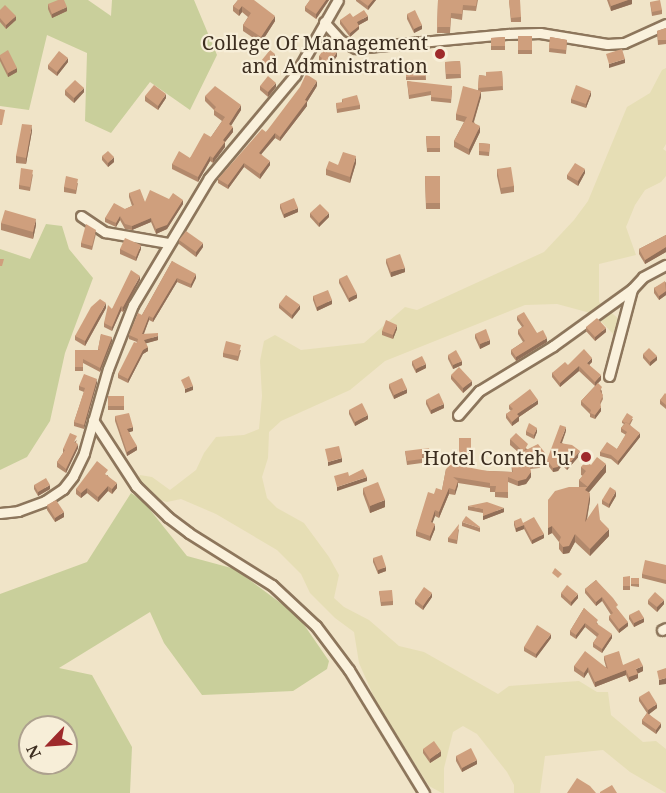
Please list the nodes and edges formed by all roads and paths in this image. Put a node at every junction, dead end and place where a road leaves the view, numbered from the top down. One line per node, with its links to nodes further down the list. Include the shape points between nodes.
1 (338, 0): 2 (street)
2 (324, 22): 3 (street, via 340,40 356,48 540,33 607,44 624,43); 5 (street, via 295,75 209,178)
3 (666, 24)
4 (81, 216): 5 (street, via 105,232)
5 (168, 243): 10 (street, via 128,316)
6 (666, 265): 7 (street, via 643,277)
7 (632, 289): 8 (street); 9 (street, via 544,353 479,391)
8 (609, 376)
9 (458, 416)
10 (93, 420): 11 (street, via 80,464 63,489 45,501); 12 (street, via 136,486 168,517 273,585 316,626 349,670)
11 (0, 513)
12 (423, 793)

